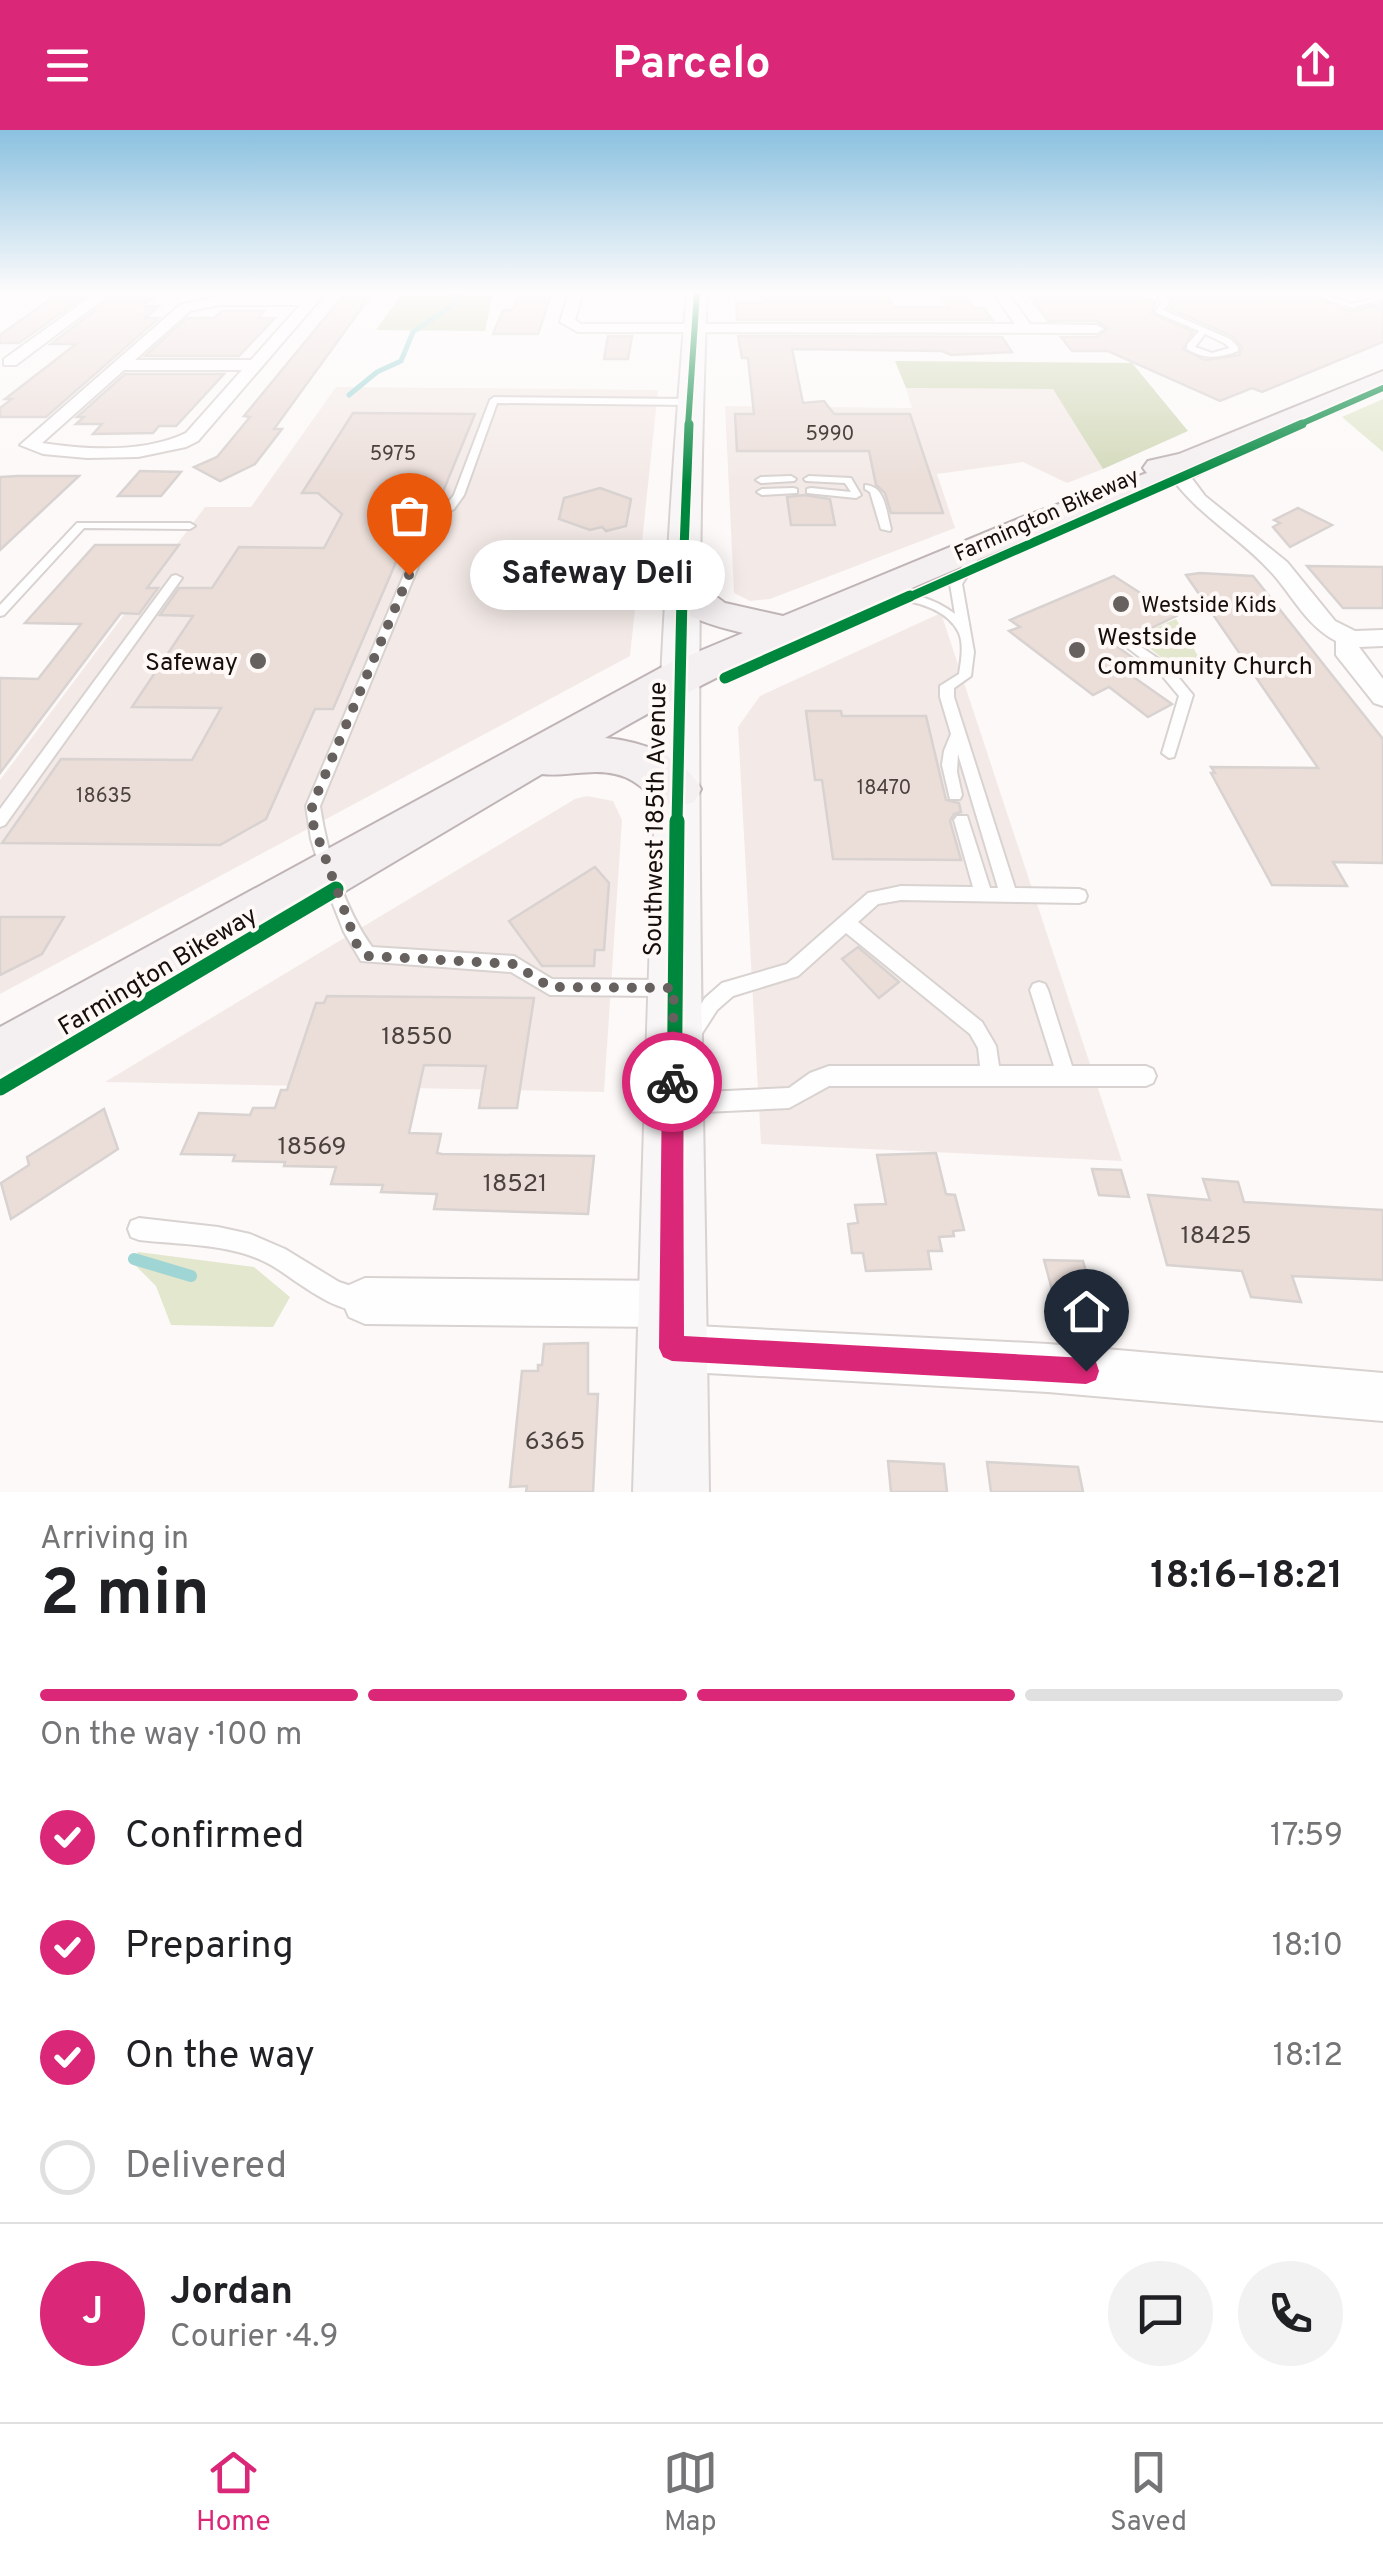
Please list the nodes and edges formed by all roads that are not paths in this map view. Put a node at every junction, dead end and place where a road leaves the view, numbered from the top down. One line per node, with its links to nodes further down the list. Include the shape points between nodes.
1 (130, 356): 4 (street)
2 (262, 356): 5 (street)
3 (693, 356): 7 (main road, Southwest 185th Avenue)
4 (120, 364): 5 (street); 5 (street, via 28,446 174,448)
5 (254, 364)
6 (1383, 379): 8 (main road)
7 (690, 402): 20 (main road, Southwest 185th Avenue); 37 (lane, via 494,400 459,495 434,516 312,806)
8 (1183, 466): 13 (main road); 15 (street)
9 (792, 485): 11 (lane)
10 (810, 485): 14 (lane, via 856,495)
11 (761, 486)
12 (869, 487): 17 (lane)
13 (1132, 488): 15 (street, via 1167,489); 18 (main road)
14 (855, 490)
15 (1198, 500): 26 (street, via 1278,567 1326,626)
16 (190, 526): 22 (lane, via 81,526)
17 (886, 529)
18 (982, 545): 21 (main road); 24 (lane, via 955,590)
19 (176, 578): 36 (lane)
20 (682, 590): 23 (main road, via 712,613); 28 (main road, Southwest 185th Avenue)
21 (870, 592): 23 (main road); 24 (lane, via 921,599 944,610)
22 (0, 612)
23 (783, 628): 28 (main road)
24 (964, 632): 30 (lane, via 965,676 947,686)
25 (1383, 638): 26 (street)
26 (1351, 639): 29 (street, via 1349,655)
27 (1128, 642): 31 (lane, via 1186,695)
28 (679, 676): 32 (main road); 33 (main road, Southwest 185th Avenue)
29 (1383, 697)
30 (957, 736): 34 (lane, via 948,768); 39 (lane)
31 (1169, 752)
32 (526, 760): 33 (main road, via 626,756); 37 (main road)
33 (677, 788): 42 (main road, Southwest 185th Avenue)
34 (955, 794)
35 (962, 820): 38 (lane)
36 (0, 821)
37 (330, 870): 42 (lane, via 367,956 514,964 550,987); 44 (main road)
38 (983, 894): 39 (lane); 41 (lane, via 886,895)
39 (1008, 894): 40 (lane)
40 (1078, 896)
41 (847, 923): 45 (lane, via 976,1028 987,1046); 48 (lane, via 792,970 745,982 711,1004 692,1032)
42 (674, 988): 48 (main road, Southwest 185th Avenue)
43 (1039, 990): 46 (lane)
44 (0, 1061)
45 (991, 1075): 46 (lane); 48 (lane, via 829,1076 798,1096 777,1100)
46 (1066, 1076): 47 (lane)
47 (1146, 1076)
48 (672, 1090): 51 (main road, Southwest 185th Avenue)
49 (139, 1230): 50 (lane, via 250,1245 335,1295)
50 (365, 1301): 51 (street)
51 (672, 1326): 52 (street); 53 (main road, Southwest 185th Avenue)
52 (1383, 1396)
53 (671, 1492)

